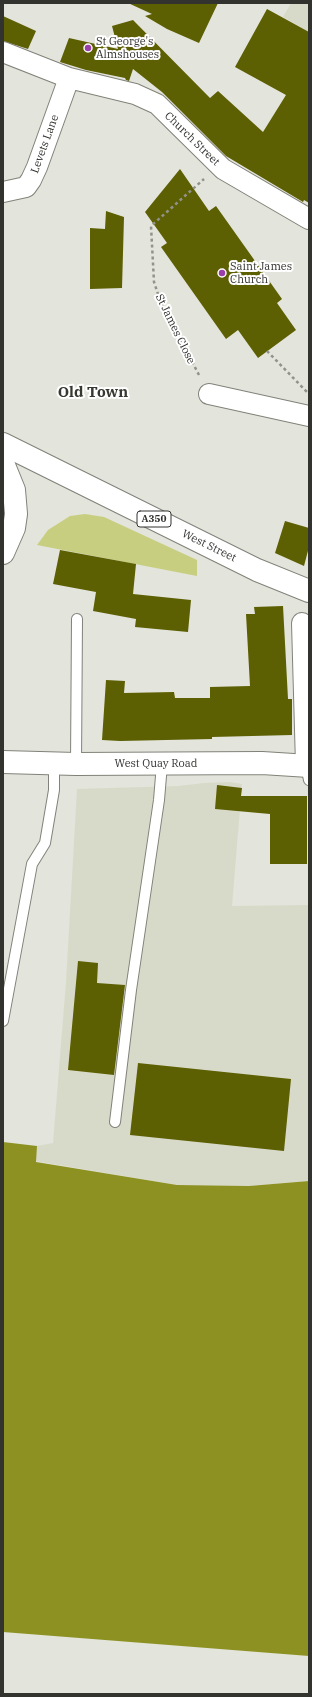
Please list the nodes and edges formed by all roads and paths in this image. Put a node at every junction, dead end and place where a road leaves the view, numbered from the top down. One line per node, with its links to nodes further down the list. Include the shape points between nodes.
1 (3, 52): 2 (street, Church Street)
2 (69, 78): 3 (street, Church Street, via 136,94 157,104); 4 (street, Levets Lane, via 31,180 26,187)
3 (219, 166): 5 (street, Church Street); 7 (path, St James Close, via 151,226 154,282 160,300)
4 (3, 192)
5 (309, 219)
6 (267, 351): 8 (path)
7 (209, 394): 9 (street)
8 (309, 394)
9 (309, 416)
10 (3, 444): 14 (highway, West Street / A350, via 257,570)
11 (3, 463): 12 (highway, via 14,490)
12 (9, 505): 13 (highway, via 14,528)
13 (3, 553)
14 (309, 591)
15 (77, 619): 19 (lane)
16 (302, 623): 21 (street)
17 (3, 762): 18 (highway, West Quay Road)
18 (54, 764): 19 (highway, West Quay Road); 22 (lane, via 54,790 45,843 32,864)
19 (76, 764): 20 (highway, West Quay Road)
20 (162, 764): 21 (highway, West Quay Road, via 262,763); 23 (lane)
21 (308, 770)
22 (3, 1021)
23 (115, 1122)

